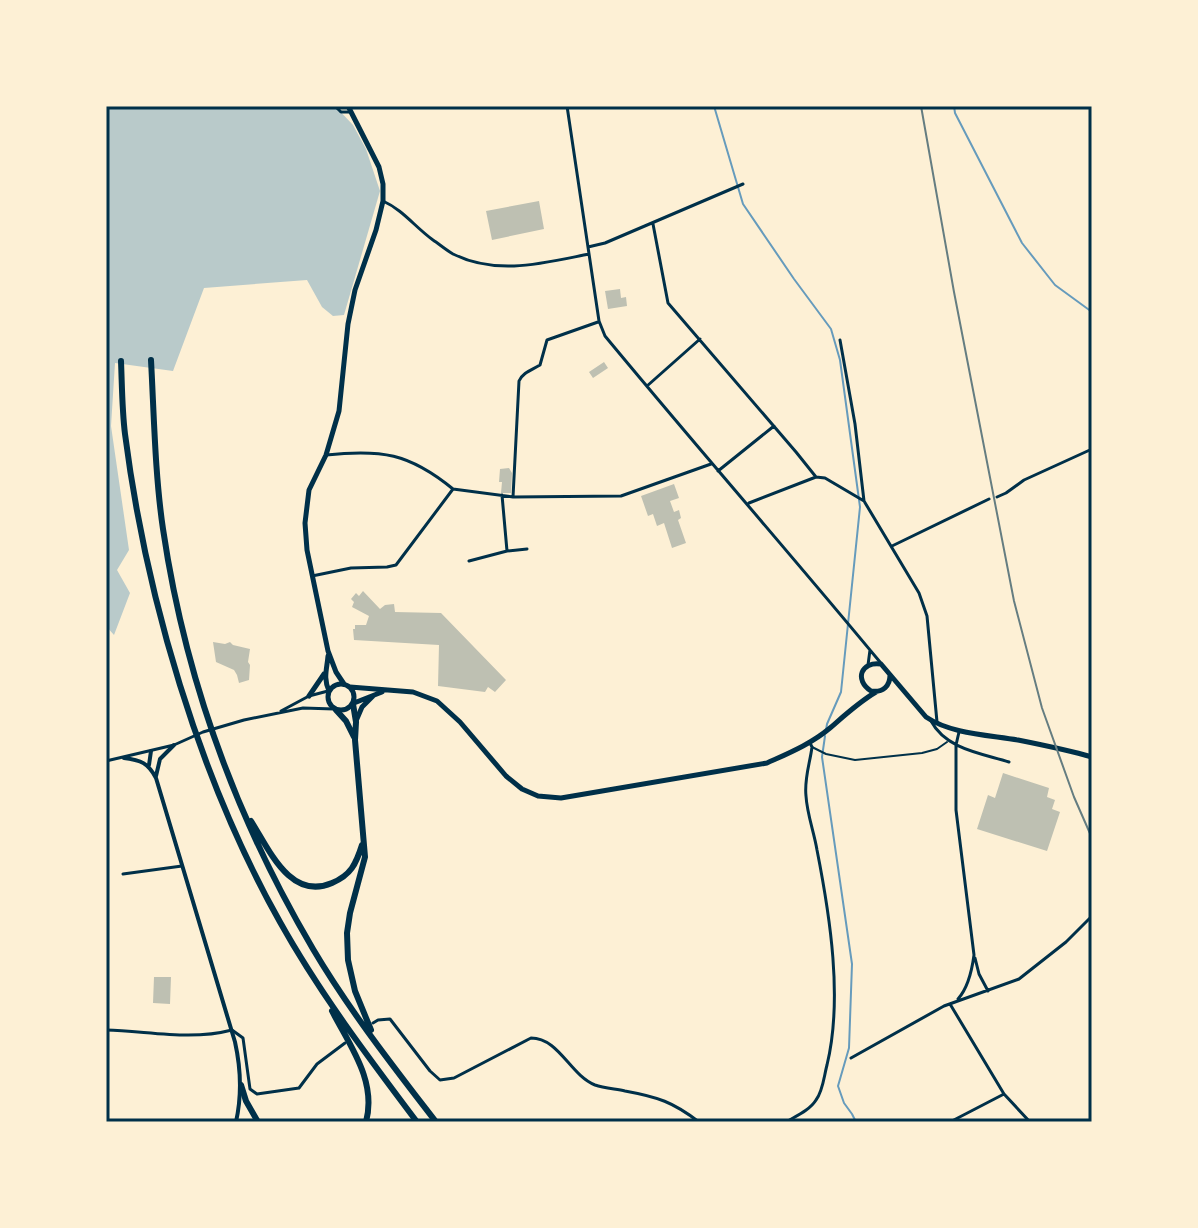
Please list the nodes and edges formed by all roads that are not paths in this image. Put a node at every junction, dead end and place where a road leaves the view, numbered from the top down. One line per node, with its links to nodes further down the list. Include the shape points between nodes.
1 (335, 106): 3 (street, via 341,112)
2 (567, 106): 7 (street)
3 (350, 109): 5 (main road, via 379,167)
4 (743, 184): 6 (street)
5 (383, 201): 8 (street, via 452,254 478,263 531,266); 17 (main road, via 355,290 339,411)
6 (653, 224): 7 (street); 10 (street, via 668,303)
7 (588, 247): 8 (street)
8 (589, 254): 9 (street)
9 (599, 321): 14 (street, via 605,336); 23 (street, via 547,340 540,365 521,378)
10 (700, 339): 14 (street); 15 (street)
11 (840, 340): 25 (street)
12 (151, 360): 68 (highway, via 163,527 177,610 200,699)
13 (121, 361): 74 (highway, via 125,431 141,531 186,702 243,848)
14 (647, 386): 18 (street)
15 (774, 426): 19 (street); 20 (street)
16 (1092, 449): 24 (street)
17 (326, 455): 21 (street, via 392,455); 32 (main road, via 306,507)
18 (711, 464): 19 (street); 23 (street, via 621,496)
19 (718, 471): 27 (street)
20 (816, 477): 25 (street); 27 (street)
21 (453, 489): 22 (street); 32 (street, via 396,565)
22 (502, 495): 23 (street); 30 (street)
23 (513, 497)
24 (997, 497)
25 (862, 499): 28 (street)
26 (989, 499): 28 (street)
27 (747, 504): 33 (street)
28 (891, 546): 53 (street, via 927,616)
29 (527, 549): 30 (street)
30 (507, 551): 31 (street)
31 (469, 561)
32 (312, 577): 34 (main road)
33 (870, 650): 35 (street); 36 (street)
34 (328, 651): 37 (main road); 40 (main road)
35 (881, 664): 36 (main road); 38 (main road)
36 (868, 665): 39 (main road, via 861,676)
37 (324, 674): 42 (main road); 47 (main road)
38 (890, 675): 41 (main road); 44 (main road)
39 (863, 685): 45 (main road); 48 (main road)
40 (347, 686): 42 (main road, via 337,684); 43 (main road); 49 (main road)
41 (885, 688): 44 (main road); 45 (main road)
42 (329, 691): 47 (street); 50 (main road)
43 (386, 691): 46 (main road); 57 (main road, via 413,692 437,701 506,776 538,796 561,798 767,763)
44 (903, 691): 53 (main road)
45 (876, 692): 48 (main road)
46 (373, 695): 49 (main road); 52 (main road)
47 (309, 696): 51 (street)
48 (858, 703): 57 (main road)
49 (353, 704): 50 (main road); 52 (highway)
50 (335, 709): 51 (street); 55 (highway)
51 (277, 713): 58 (street)
52 (356, 722): 55 (highway)
53 (934, 722): 54 (main road); 56 (street)
54 (960, 730): 59 (street); 61 (main road)
55 (355, 740): 69 (highway)
56 (948, 741): 57 (lane, via 922,753 855,760 826,754); 59 (street)
57 (811, 744): 91 (street, via 806,798 827,910 833,1020 818,1098)
58 (174, 745): 60 (street); 63 (street)
59 (956, 745): 65 (street); 73 (street, via 956,810)
60 (151, 751): 62 (street); 63 (street); 66 (street)
61 (1092, 757)
62 (124, 758): 64 (street); 66 (street)
63 (160, 759): 67 (street)
64 (106, 761)
65 (1009, 762)
66 (149, 766): 67 (street)
67 (156, 778): 70 (street)
68 (241, 804): 69 (highway, via 278,864 306,886 324,886 347,874); 81 (highway, via 265,861 314,950)
69 (364, 838): 81 (highway, via 365,857 350,913 348,960)
70 (182, 866): 71 (street); 79 (street)
71 (123, 874)
72 (1092, 916): 75 (street, via 1031,972)
73 (974, 955): 75 (street); 76 (street, via 962,995)
74 (322, 990): 87 (highway, via 366,1079); 88 (highway)
75 (988, 991): 76 (street)
76 (953, 1003): 82 (street); 84 (street)
77 (373, 1023): 90 (street, via 390,1019 440,1080 540,1038 595,1085 658,1097)
78 (106, 1030): 79 (street, via 185,1036)
79 (232, 1030): 80 (street, via 243,1038 250,1089 257,1094 299,1088 317,1064); 83 (street)
80 (345, 1043)
81 (377, 1045): 89 (highway)
82 (851, 1058)
83 (241, 1085): 85 (street); 86 (highway)
84 (1004, 1094): 92 (street); 93 (street)
85 (236, 1122)
86 (258, 1122)
87 (366, 1122)
88 (417, 1122)
89 (436, 1122)
90 (699, 1122)
91 (786, 1122)
92 (950, 1122)
93 (1030, 1122)

